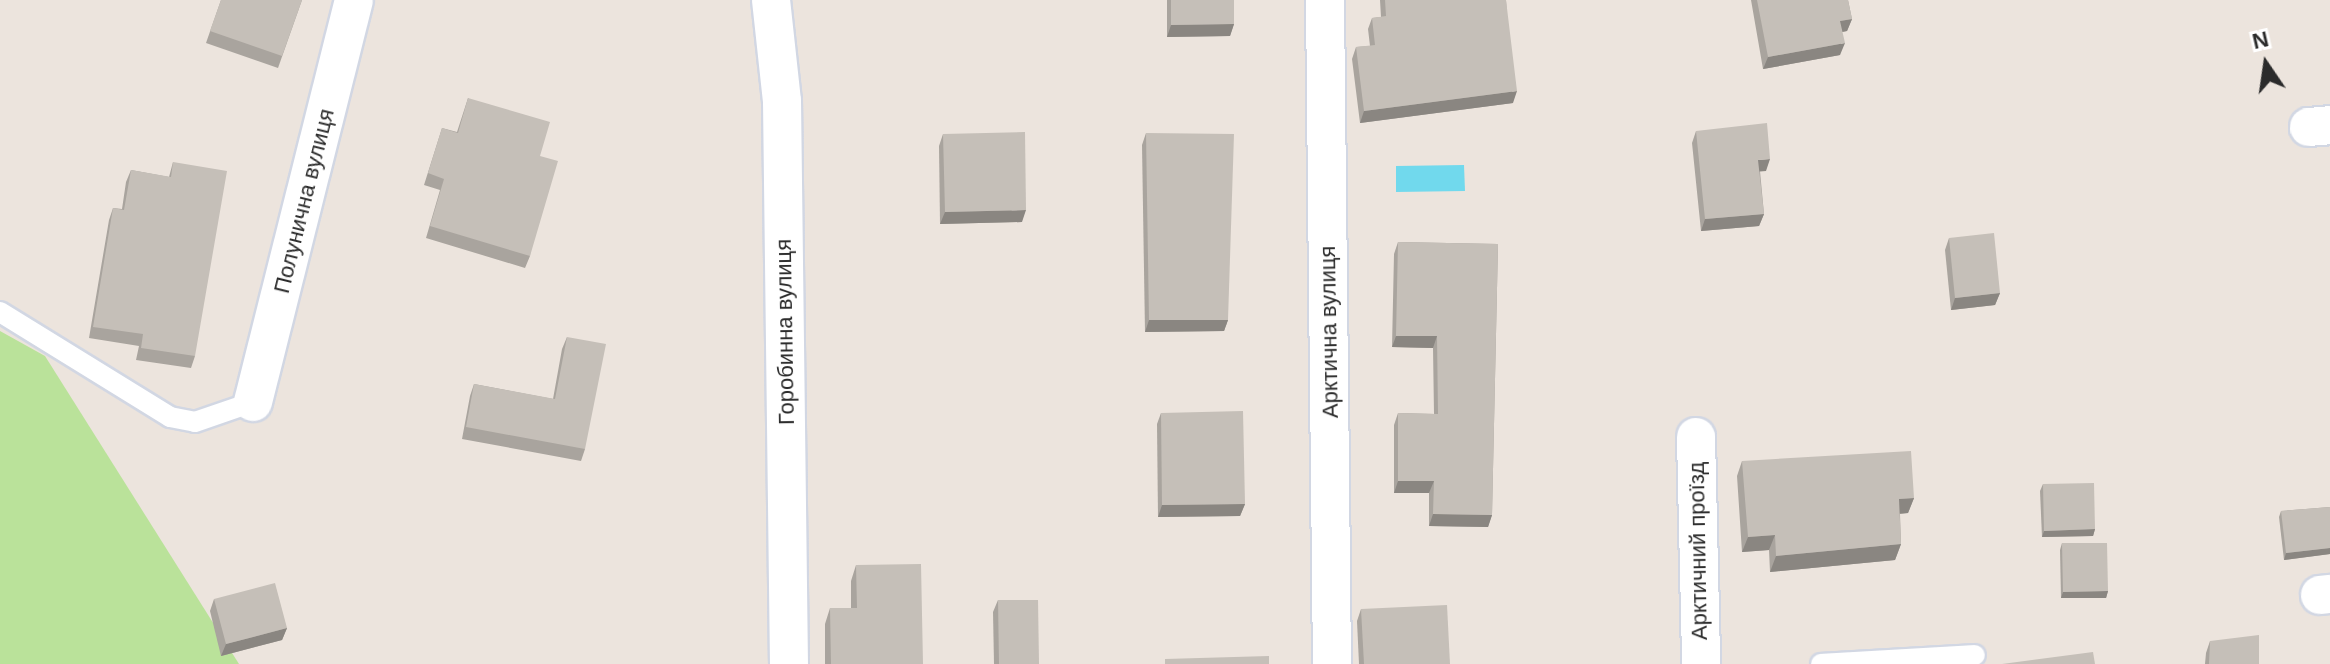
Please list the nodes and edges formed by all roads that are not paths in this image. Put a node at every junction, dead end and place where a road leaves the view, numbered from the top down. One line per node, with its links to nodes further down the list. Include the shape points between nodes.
1 (354, 0): 5 (street, Полунична вулиця)
2 (771, 0): 8 (street, Горобинна вулиця, via 782,101)
3 (1325, 0): 9 (street, Арктична вулиця)
4 (0, 312): 5 (lane, via 170,417 195,422)
5 (253, 402)
6 (1696, 437): 10 (street, Арктичний проїзд)
7 (1975, 655): 11 (lane)
8 (789, 664)
9 (1332, 664)
10 (1701, 664)
11 (1821, 664)

